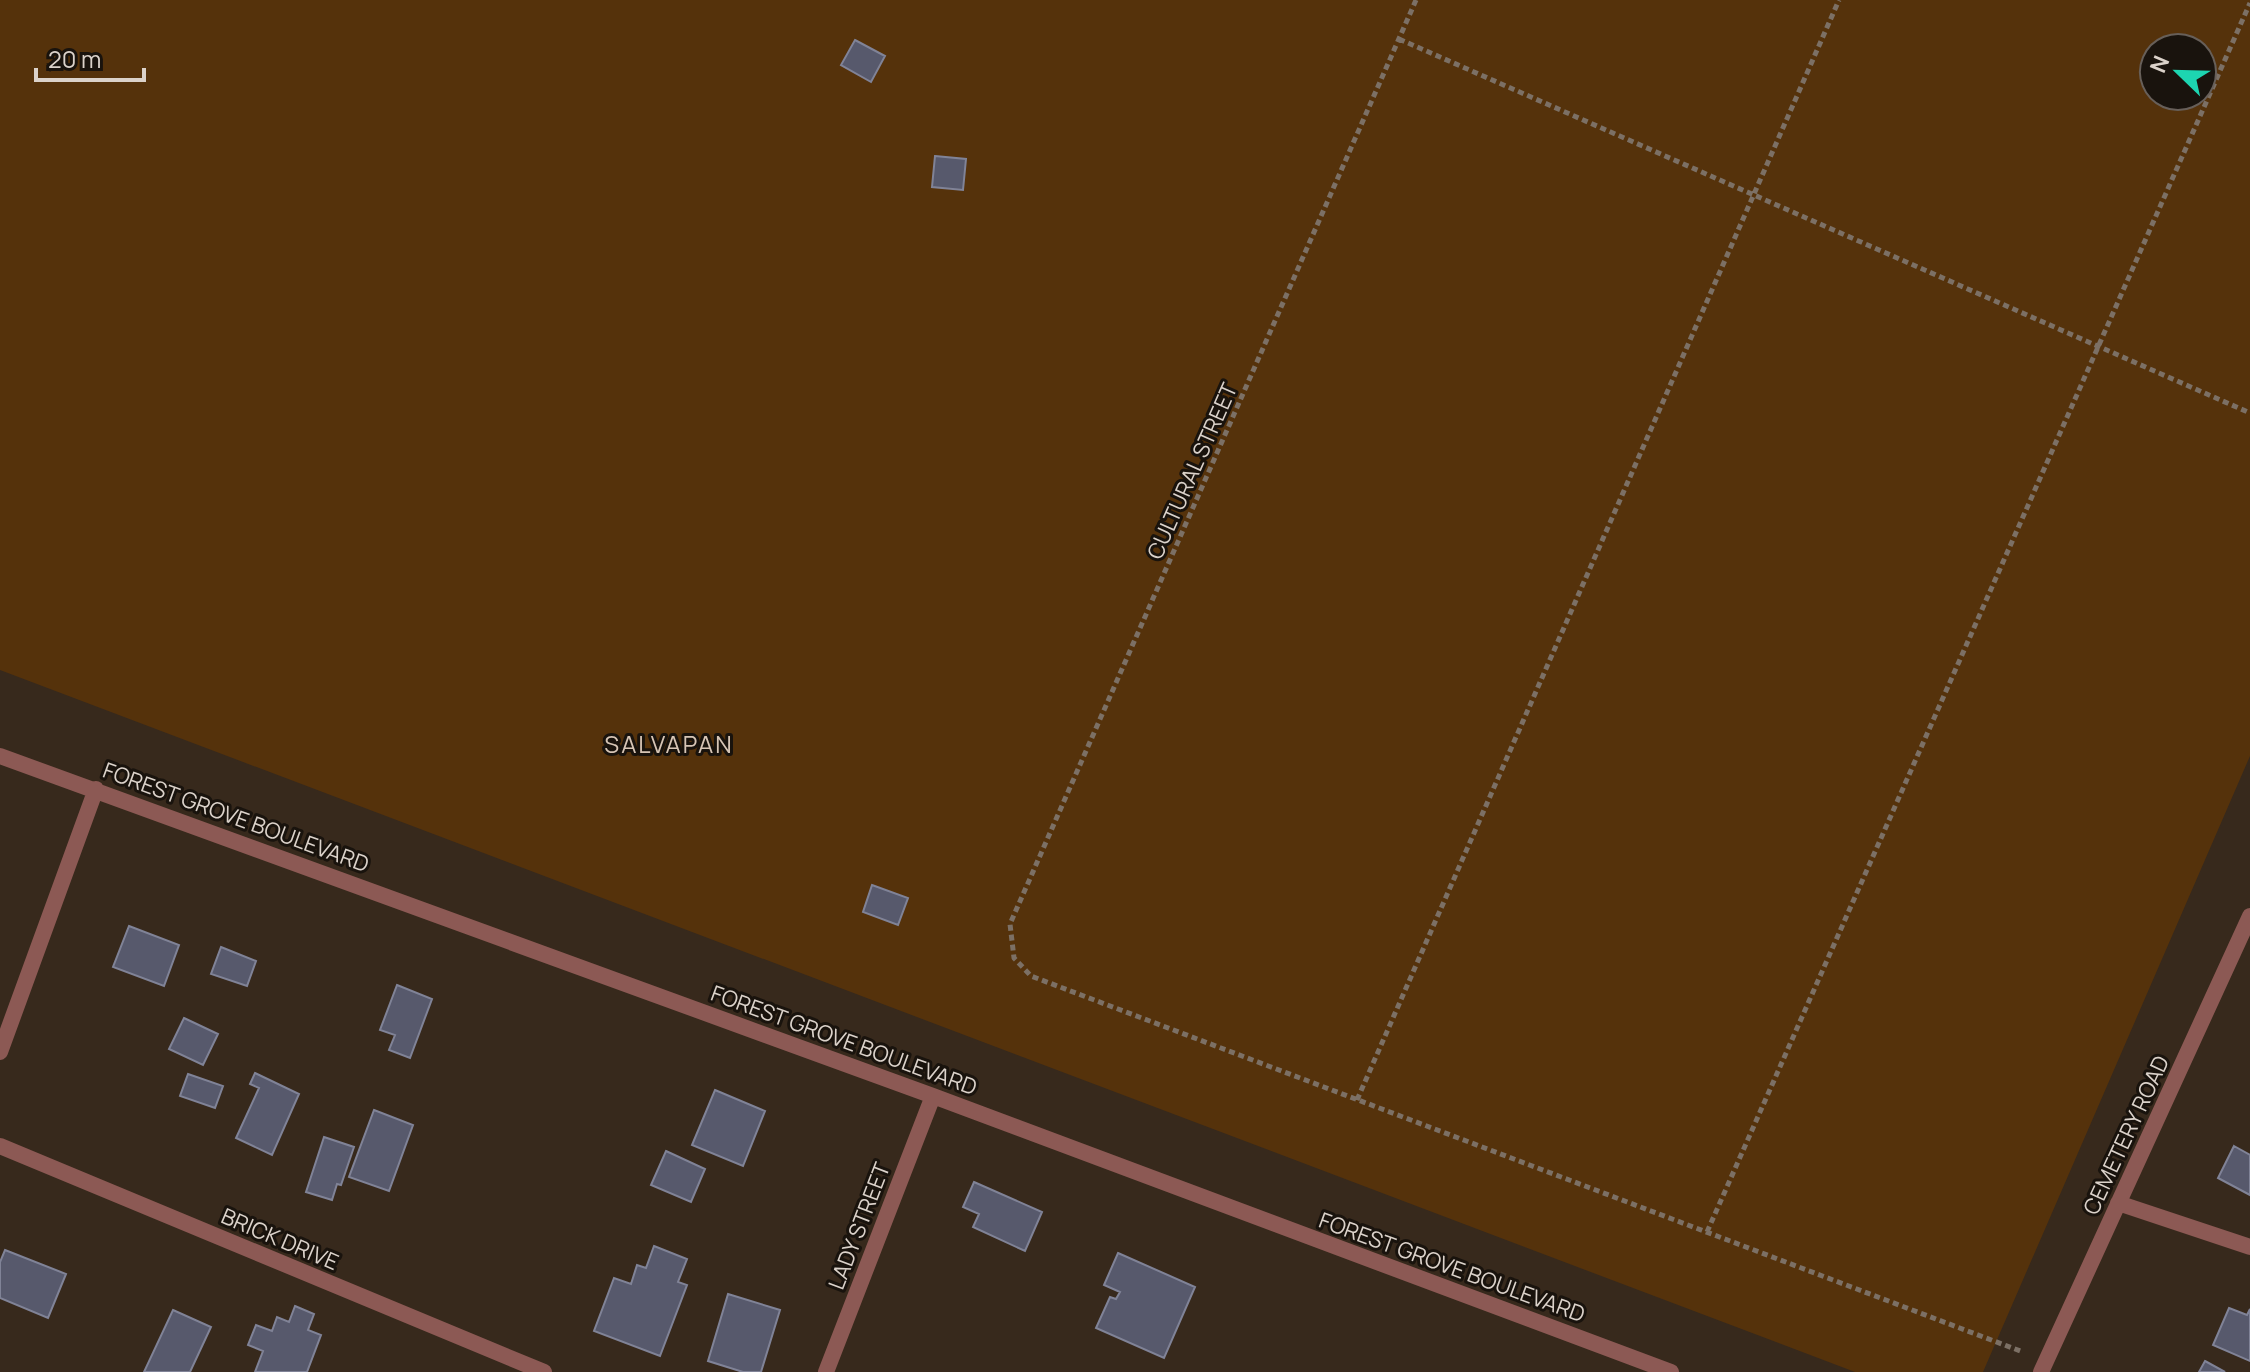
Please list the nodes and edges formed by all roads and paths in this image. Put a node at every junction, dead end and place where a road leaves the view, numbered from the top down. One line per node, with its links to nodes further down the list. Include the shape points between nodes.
1 (1416, 0): 4 (path, CULTURAL STREET)
2 (1839, 0): 5 (path)
3 (2250, 3): 6 (path)
4 (1399, 39): 5 (path); 13 (path, CULTURAL STREET, via 1010,924 1014,958 1031,976)
5 (1753, 197): 6 (path); 13 (path)
6 (2097, 348): 7 (path); 16 (path)
7 (2250, 413)
8 (0, 756): 9 (street, FOREST GROVE BOULEVARD)
9 (96, 789): 11 (street); 12 (street, FOREST GROVE BOULEVARD)
10 (2250, 916): 15 (street, CEMETERY ROAD)
11 (0, 1052)
12 (933, 1096): 20 (street, LADY STREET); 21 (street, FOREST GROVE BOULEVARD)
13 (1357, 1100): 16 (path)
14 (0, 1146): 19 (street, BRICK DRIVE)
15 (2118, 1203): 17 (street); 18 (street, CEMETERY ROAD)
16 (1707, 1232): 18 (path)
17 (2250, 1247)
18 (2044, 1366)
19 (544, 1372)
20 (826, 1372)
21 (1671, 1372)

